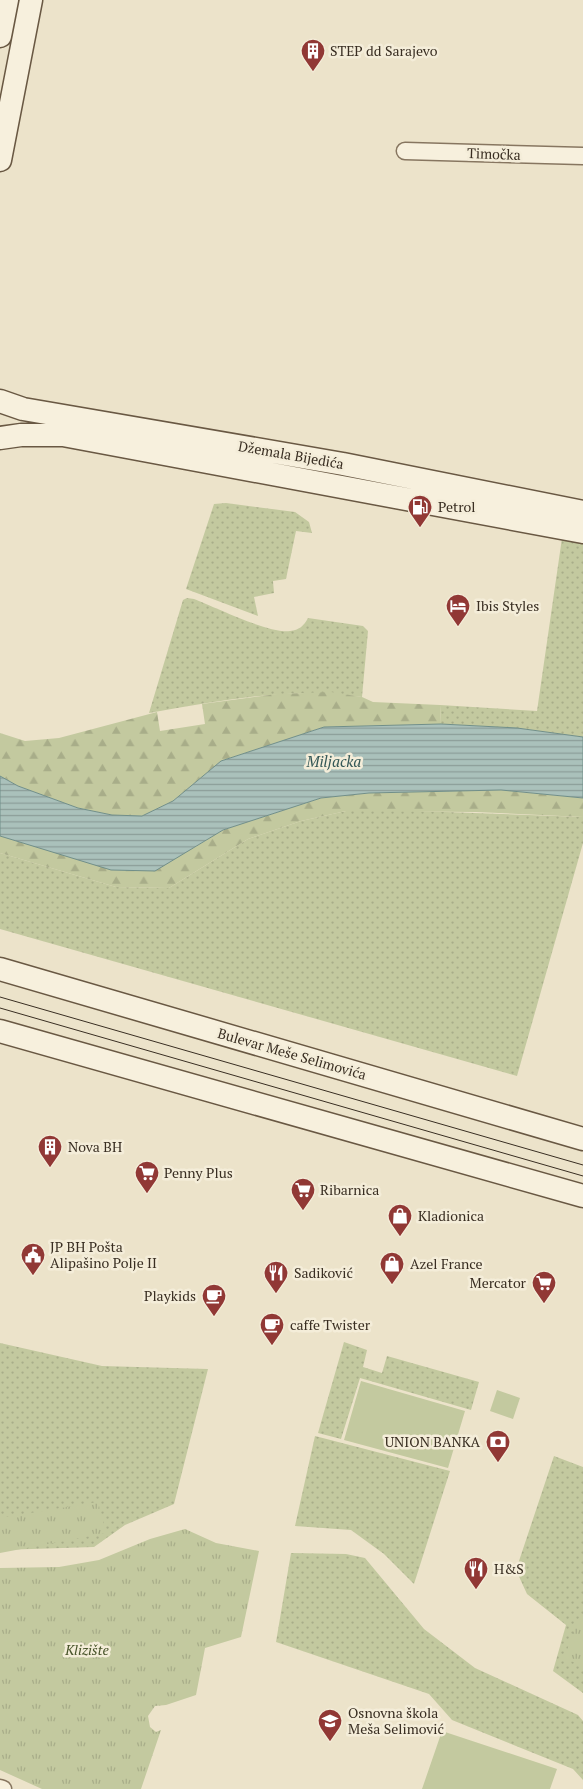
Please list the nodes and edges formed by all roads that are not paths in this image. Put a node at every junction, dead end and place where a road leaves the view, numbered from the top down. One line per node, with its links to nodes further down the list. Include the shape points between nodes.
1 (7, 0): 3 (main road)
2 (31, 0): 6 (main road)
3 (0, 36)
4 (405, 151): 5 (street, Timočka)
5 (583, 156)
6 (0, 160)
7 (0, 401): 9 (main road, Džemala Bijedića, via 23,410 343,464)
8 (0, 438): 10 (main road, Džemala Bijedića, via 20,434 63,435)
9 (583, 512)
10 (583, 532)
11 (0, 969): 13 (main road, Bulevar Meše Selimovića)
12 (0, 1031): 14 (main road)
13 (583, 1139)
14 (583, 1196)

